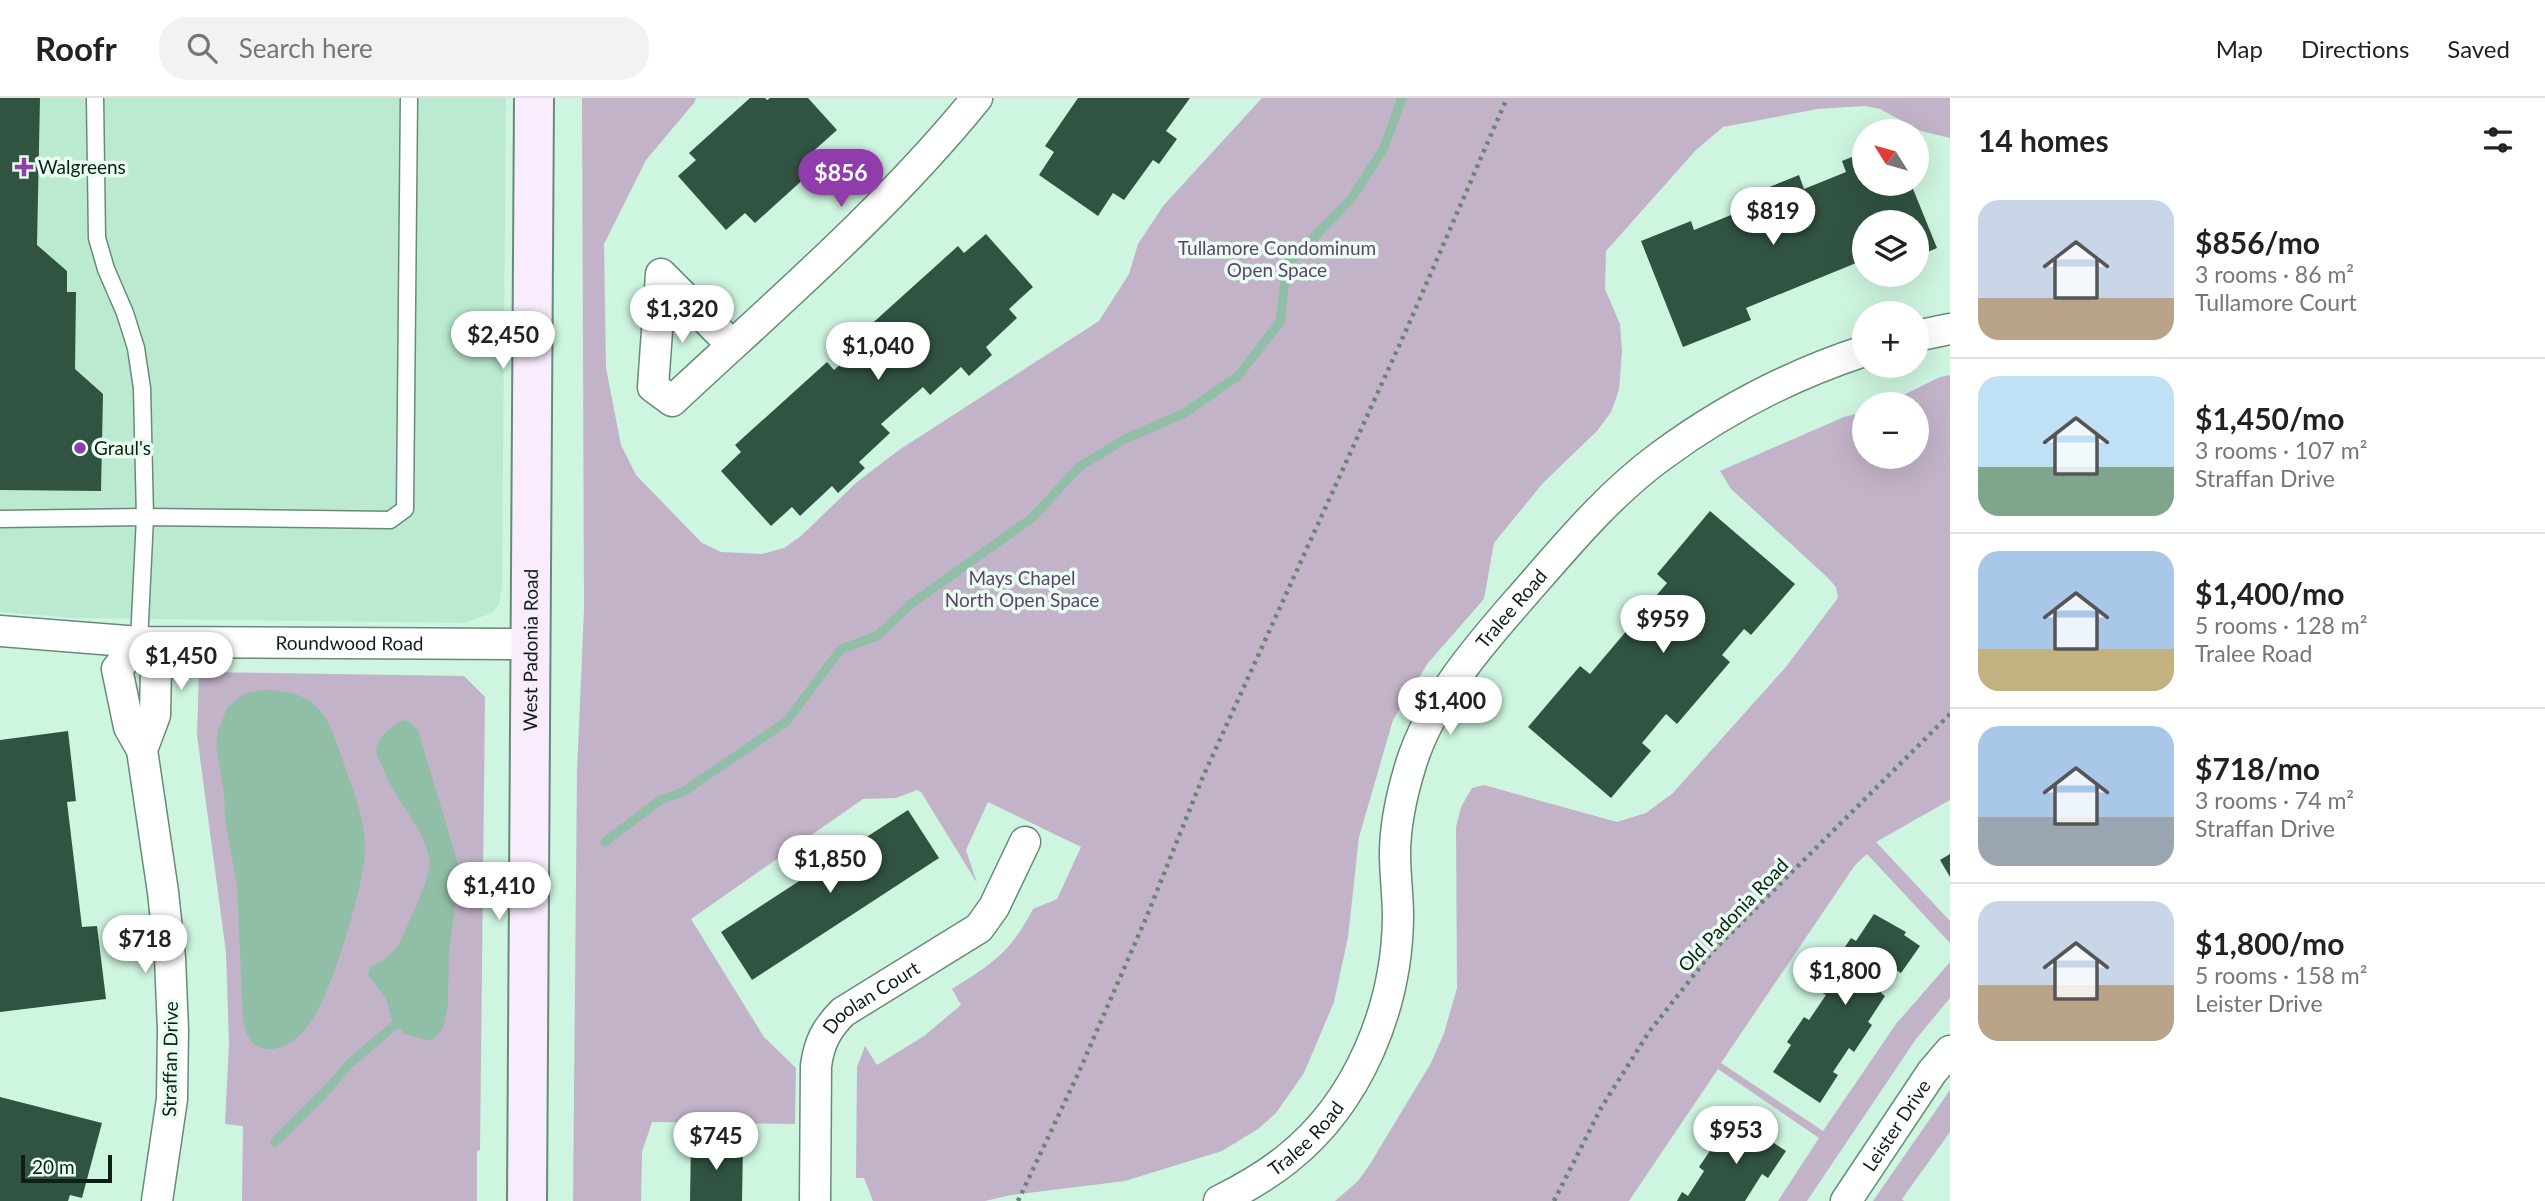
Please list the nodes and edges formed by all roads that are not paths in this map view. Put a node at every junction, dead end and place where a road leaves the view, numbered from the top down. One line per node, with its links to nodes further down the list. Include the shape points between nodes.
1 (95, 98): 9 (lane, via 97,238 136,348 142,388)
2 (409, 98): 9 (lane, via 405,509 390,520)
3 (534, 98): 13 (main road, West Padonia Road)
4 (977, 98): 7 (street, via 935,150 878,208)
5 (1950, 329): 6 (street)
6 (1929, 334)
7 (732, 345)
8 (1852, 355): 19 (street, Tralee Road, via 1770,388 1660,457 1576,535 1478,647 1429,722 1412,762 1395,853 1398,918 1394,973 1369,1051 1354,1082 1289,1158)
9 (145, 517): 10 (lane); 12 (lane)
10 (0, 519)
11 (0, 631): 12 (street, Roundwood Road)
12 (139, 642): 13 (street, Roundwood Road); 16 (street, Straffan Drive, via 156,669 155,715 142,750 163,892 173,1030 172,1099)
13 (531, 644): 17 (main road, West Padonia Road)
14 (1025, 842): 18 (street, Doolan Court, via 979,928 843,1012 828,1027 816,1066)
15 (1950, 1051): 20 (street, Leister Drive)
16 (157, 1201)
17 (527, 1201)
18 (815, 1201)
19 (1219, 1201)
20 (1846, 1201)

